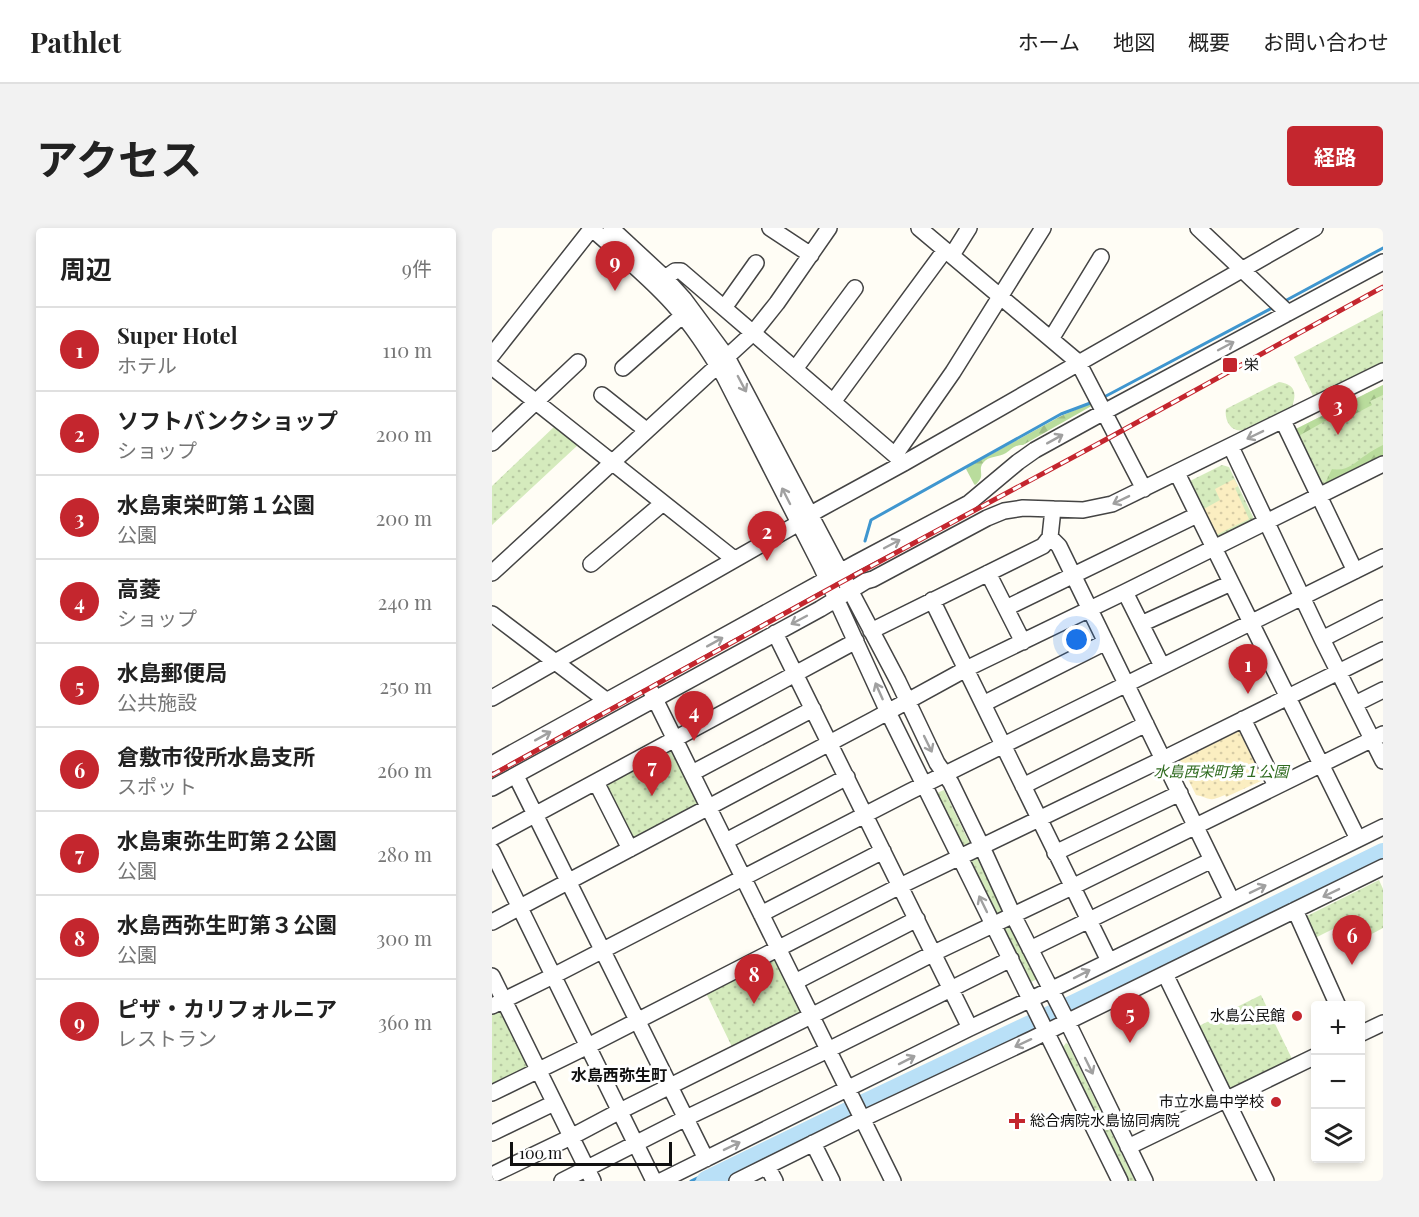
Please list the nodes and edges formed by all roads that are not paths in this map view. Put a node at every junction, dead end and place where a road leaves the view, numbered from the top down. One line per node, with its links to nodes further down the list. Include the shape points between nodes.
1 (592, 228): 21 (street); 24 (street)
2 (611, 228): 16 (street)
3 (770, 228): 11 (street)
4 (829, 228): 11 (street)
5 (920, 228): 10 (street)
6 (969, 228): 10 (street)
7 (1043, 228): 18 (street)
8 (1198, 228): 15 (street)
9 (1315, 228): 15 (street)
10 (949, 253): 18 (street); 34 (street)
11 (811, 255): 22 (street)
12 (1101, 257): 23 (street)
13 (1383, 262): 20 (street)
14 (756, 263): 19 (street)
15 (1242, 270): 20 (street); 27 (street)
16 (665, 278): 19 (street, via 681,271); 25 (street, via 684,299)
17 (855, 288): 30 (street)
18 (1000, 296): 23 (street); 40 (street)
19 (724, 308): 22 (street)
20 (1288, 313): 35 (street, one-way to 20)
21 (683, 315): 25 (street); 29 (street)
22 (753, 333): 25 (street); 30 (street)
23 (1051, 339): 27 (street)
24 (492, 355)
25 (722, 361): 37 (street); 49 (street)
26 (578, 362): 33 (street)
27 (1078, 362): 35 (street); 40 (street)
28 (492, 367): 33 (street)
29 (623, 368)
30 (795, 369): 34 (street)
31 (1383, 371): 36 (street)
32 (602, 395): 37 (street)
33 (536, 402): 38 (street); 41 (street)
34 (833, 402): 40 (street)
35 (1104, 412): 44 (street); 60 (street, one-way to 35, via 969,503 1035,450)
36 (1283, 421): 39 (street, one-way to 39); 45 (street)
37 (646, 430): 41 (street)
38 (492, 443)
39 (1231, 447): 43 (street); 50 (street)
40 (900, 459): 49 (street)
41 (612, 463): 46 (street); 57 (street)
42 (1383, 464): 45 (street)
43 (1177, 473): 44 (street); 48 (street)
44 (1144, 489): 47 (street, one-way to 47, via 1112,504 1083,510)
45 (1318, 495): 50 (street); 56 (street)
46 (663, 503): 54 (street); 55 (street)
47 (1053, 509): 51 (street); 63 (street, via 1004,511)
48 (1197, 515): 52 (street); 59 (street)
49 (805, 519): 54 (street); 60 (street)
50 (1266, 522): 52 (street); 64 (street)
51 (1050, 537): 58 (street, via 1043,546); 59 (street, via 1059,546)
52 (1214, 548): 61 (street); 62 (street)
53 (1383, 557): 56 (street)
54 (734, 559): 79 (street)
55 (591, 564)
56 (1354, 571): 64 (street)
57 (492, 573)
58 (988, 573): 65 (street); 66 (street)
59 (1072, 575): 66 (street); 68 (street)
60 (834, 576): 63 (street); 84 (street, one-way to 60)
61 (1231, 583): 70 (street); 71 (street)
62 (1125, 592): 68 (street); 71 (street)
63 (843, 595): 72 (street); 73 (street, one-way to 73); 75 (street)
64 (1302, 597): 70 (street); 74 (street)
65 (932, 600): 72 (street); 81 (street)
66 (1006, 608): 76 (street)
67 (1383, 608): 74 (street)
68 (1090, 610): 76 (street); 77 (street)
69 (492, 614): 79 (street)
70 (1251, 622): 80 (street); 87 (street)
71 (1141, 624): 80 (street)
72 (870, 630): 91 (street)
73 (775, 633): 83 (street); 89 (street)
74 (1322, 639): 82 (street)
75 (856, 641): 83 (street); 95 (street, one-way to 75)
76 (1023, 642): 81 (street)
77 (1106, 642): 85 (street); 92 (street)
78 (1383, 650): 82 (street)
79 (556, 661): 88 (street); 90 (street)
80 (1162, 666): 85 (street)
81 (966, 669): 91 (street); 92 (street)
82 (1339, 672): 87 (street); 93 (street)
83 (795, 674): 94 (street); 99 (street)
84 (645, 680): 89 (street); 90 (street)
85 (1127, 684): 97 (street); 101 (street)
86 (1383, 690): 93 (street)
87 (1287, 696): 96 (street); 105 (street)
88 (492, 698)
89 (655, 699): 99 (street); 108 (street)
90 (607, 701): 104 (street, one-way to 90)
91 (907, 701): 95 (street); 107 (street, one-way to 107)
92 (983, 704): 101 (street)
93 (1355, 704): 98 (street)
94 (813, 709): 100 (street); 106 (street)
95 (888, 712): 100 (street); 111 (street)
96 (1243, 719): 102 (street); 113 (street)
97 (1146, 724): 102 (street); 112 (street)
98 (1378, 736): 103 (street); 105 (street)
99 (675, 740): 106 (street); 110 (street)
100 (830, 743): 109 (street); 116 (street)
101 (1003, 745): 107 (street); 112 (street)
102 (1163, 759): 115 (street); 119 (street)
103 (1383, 761)
104 (492, 764)
105 (1321, 764): 113 (street); 123 (street)
106 (692, 773): 116 (street)
107 (945, 774): 111 (street); 125 (street)
108 (516, 776): 114 (street); 118 (street)
109 (847, 777): 117 (street); 124 (street)
110 (596, 782): 118 (street); 126 (street)
111 (925, 784): 117 (street); 130 (street)
112 (1023, 786): 119 (street)
113 (1276, 786): 120 (street)
114 (492, 788)
115 (1180, 793): 120 (street); 129 (street)
116 (709, 807): 124 (street); 126 (street)
117 (865, 814): 128 (street); 133 (street)
118 (536, 815): 122 (street); 134 (street)
119 (1039, 819): 125 (street); 129 (street)
120 (1195, 825): 131 (street); 136 (street)
121 (1383, 826): 123 (street)
122 (492, 838)
123 (1358, 839): 137 (street, one-way to 123)
124 (726, 841): 133 (street)
125 (982, 847): 130 (street); 141 (street)
126 (630, 849): 134 (street)
127 (492, 851): 138 (street)
128 (883, 851): 135 (street); 140 (street)
129 (1055, 852): 136 (street)
130 (960, 857): 135 (street); 145 (street, one-way to 130)
131 (1212, 860): 137 (street); 143 (street)
132 (1383, 867): 139 (street, one-way to 139)
133 (743, 876): 140 (street); 148 (street)
134 (569, 881): 138 (street); 148 (street)
135 (900, 886): 142 (street); 146 (street)
136 (1072, 887): 141 (street); 143 (street)
137 (1232, 901): 151 (street)
138 (520, 907): 144 (street); 154 (street)
139 (1295, 910): 152 (street); 157 (street)
140 (761, 914): 146 (street)
141 (1013, 915): 145 (street); 147 (street)
142 (917, 919): 149 (street); 155 (street)
143 (1088, 920): 147 (street); 151 (street)
144 (492, 922)
145 (993, 924): 149 (street); 150 (street)
146 (778, 948): 155 (street); 162 (street)
147 (1030, 949): 159 (street)
148 (603, 950): 154 (street); 162 (street)
149 (934, 953): 156 (street); 160 (street)
150 (1011, 959): 156 (street); 161 (street)
151 (1108, 961): 159 (street, one-way to 151)
152 (1165, 974): 159 (street); 172 (street)
153 (492, 976): 158 (street)
154 (553, 976): 158 (street); 166 (street)
155 (795, 982): 160 (street)
156 (951, 988): 164 (street); 167 (street)
157 (1336, 1001)
158 (498, 1003): 169 (street)
159 (1059, 1007): 161 (street); 161 (street); 181 (street, one-way to 181)
160 (811, 1016): 167 (street); 170 (street)
161 (1039, 1017): 164 (street); 174 (street, one-way to 174); 193 (street)
162 (638, 1020): 166 (street); 170 (street)
163 (1383, 1023): 165 (street)
164 (970, 1028): 174 (street, one-way to 164)
165 (1365, 1032)
166 (588, 1046): 169 (street); 175 (street)
167 (828, 1050): 174 (street); 176 (street)
168 (1311, 1058): 172 (street)
169 (538, 1070): 171 (street); 173 (street)
170 (670, 1086): 175 (street); 176 (street)
171 (492, 1093)
172 (1226, 1099): 181 (street); 195 (street)
173 (554, 1103): 177 (street); 178 (street)
174 (855, 1105): 179 (street); 182 (street, one-way to 174); 192 (street)
175 (620, 1111): 178 (street); 180 (street)
176 (686, 1119): 180 (street); 182 (street)
177 (492, 1133)
178 (571, 1137): 184 (street); 185 (street)
179 (813, 1143): 183 (street); 191 (street)
180 (636, 1144): 185 (street); 187 (street)
181 (1128, 1147): 194 (street)
182 (706, 1159): 188 (street)
183 (767, 1166): 189 (street); 190 (street)
184 (492, 1174)
185 (590, 1175): 186 (street)
186 (562, 1181)
187 (654, 1181)
188 (661, 1181)
189 (737, 1181)
190 (775, 1181)
191 (832, 1181)
192 (893, 1181)
193 (1120, 1181)
194 (1145, 1181)
195 (1266, 1181)

